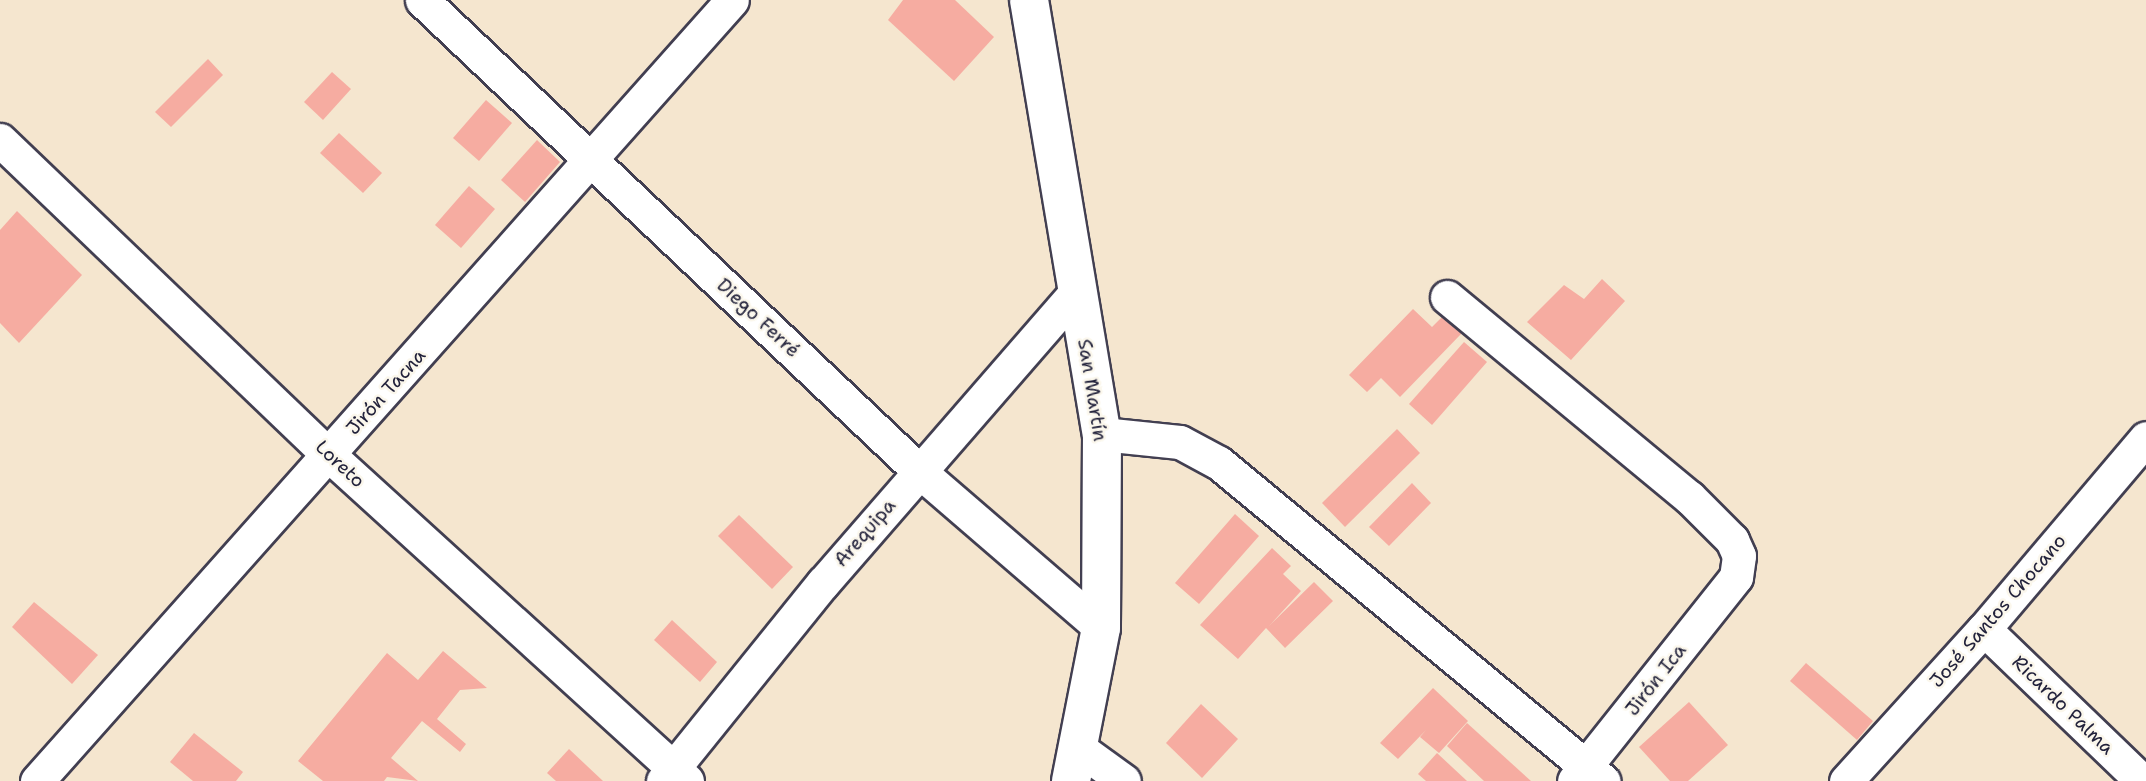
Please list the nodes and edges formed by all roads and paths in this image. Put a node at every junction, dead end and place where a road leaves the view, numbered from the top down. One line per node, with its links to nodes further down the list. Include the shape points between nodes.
1 (422, 0): 5 (street, Diego Ferré)
2 (732, 0): 5 (street, Jirón Tacna)
3 (1029, 0): 6 (street, San Martín)
4 (0, 140): 10 (street, Loreto)
5 (592, 162): 10 (street, Jirón Tacna); 11 (street, Diego Ferré)
6 (1075, 293): 8 (street, San Martín); 11 (street, Arequipa)
7 (1447, 298): 15 (street, Jirón Ica, via 1689,497 1732,540 1739,556 1736,577)
8 (1102, 433): 12 (street, San Martín); 15 (street, via 1180,442 1219,463)
9 (2146, 438): 13 (street, José Santos Chocano)
10 (329, 455): 16 (street, Loreto); 17 (street, Jirón Tacna)
11 (919, 471): 12 (street, Diego Ferré); 16 (street, Arequipa)
12 (1101, 628): 14 (street, San Martín)
13 (1984, 629): 19 (street, José Santos Chocano); 20 (street, Ricardo Palma)
14 (1075, 765): 18 (street)
15 (1588, 776)
16 (675, 777)
17 (37, 781)
18 (1124, 781)
19 (1846, 781)
20 (2143, 781)

